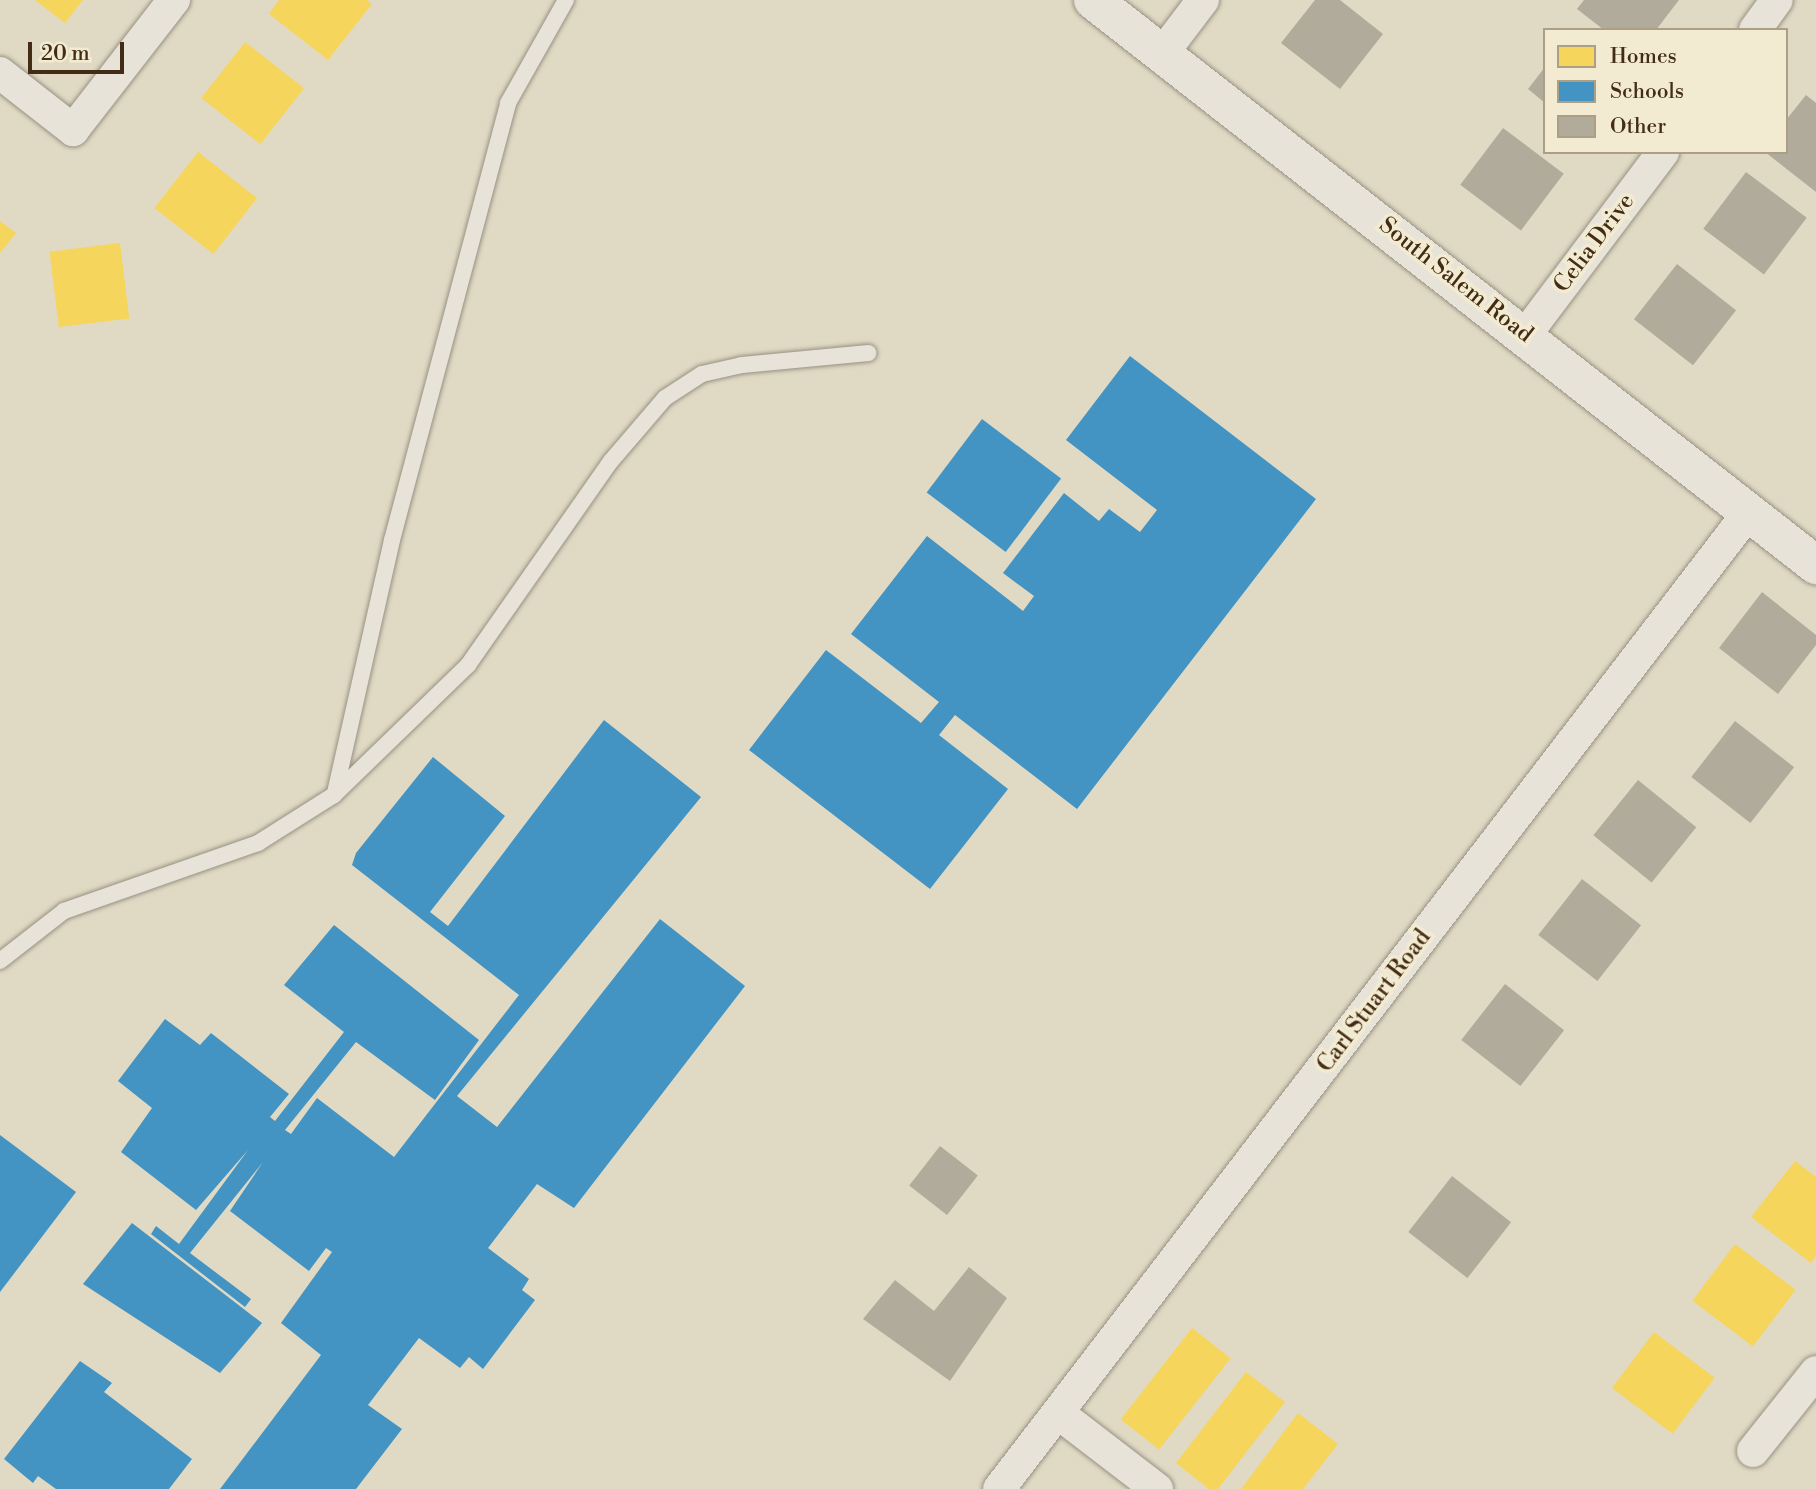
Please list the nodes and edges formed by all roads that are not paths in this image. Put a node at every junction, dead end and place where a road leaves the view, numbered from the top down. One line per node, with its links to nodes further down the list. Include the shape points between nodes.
1 (174, 0): 8 (street, via 73,130)
2 (566, 0): 14 (lane, via 508,103 392,540)
3 (1093, 0): 7 (main road, South Salem Road)
4 (1203, 0): 7 (street)
5 (1777, 0): 6 (street)
6 (1756, 28)
7 (1163, 54): 10 (main road, South Salem Road)
8 (0, 73)
9 (1661, 154): 10 (street, Celia Drive)
10 (1526, 334): 12 (main road, South Salem Road)
11 (868, 353): 14 (lane, via 742,365 702,374 665,398 611,461 468,665)
12 (1749, 512): 13 (main road, South Salem Road); 17 (street, Carl Stuart Road)
13 (1816, 565)
14 (334, 794): 15 (lane, via 258,843 64,911)
15 (0, 961)
16 (1816, 1372): 18 (street)
17 (1058, 1413): 19 (street, Carl Stuart Road); 20 (street)
18 (1753, 1451)
19 (999, 1489)
20 (1157, 1489)

